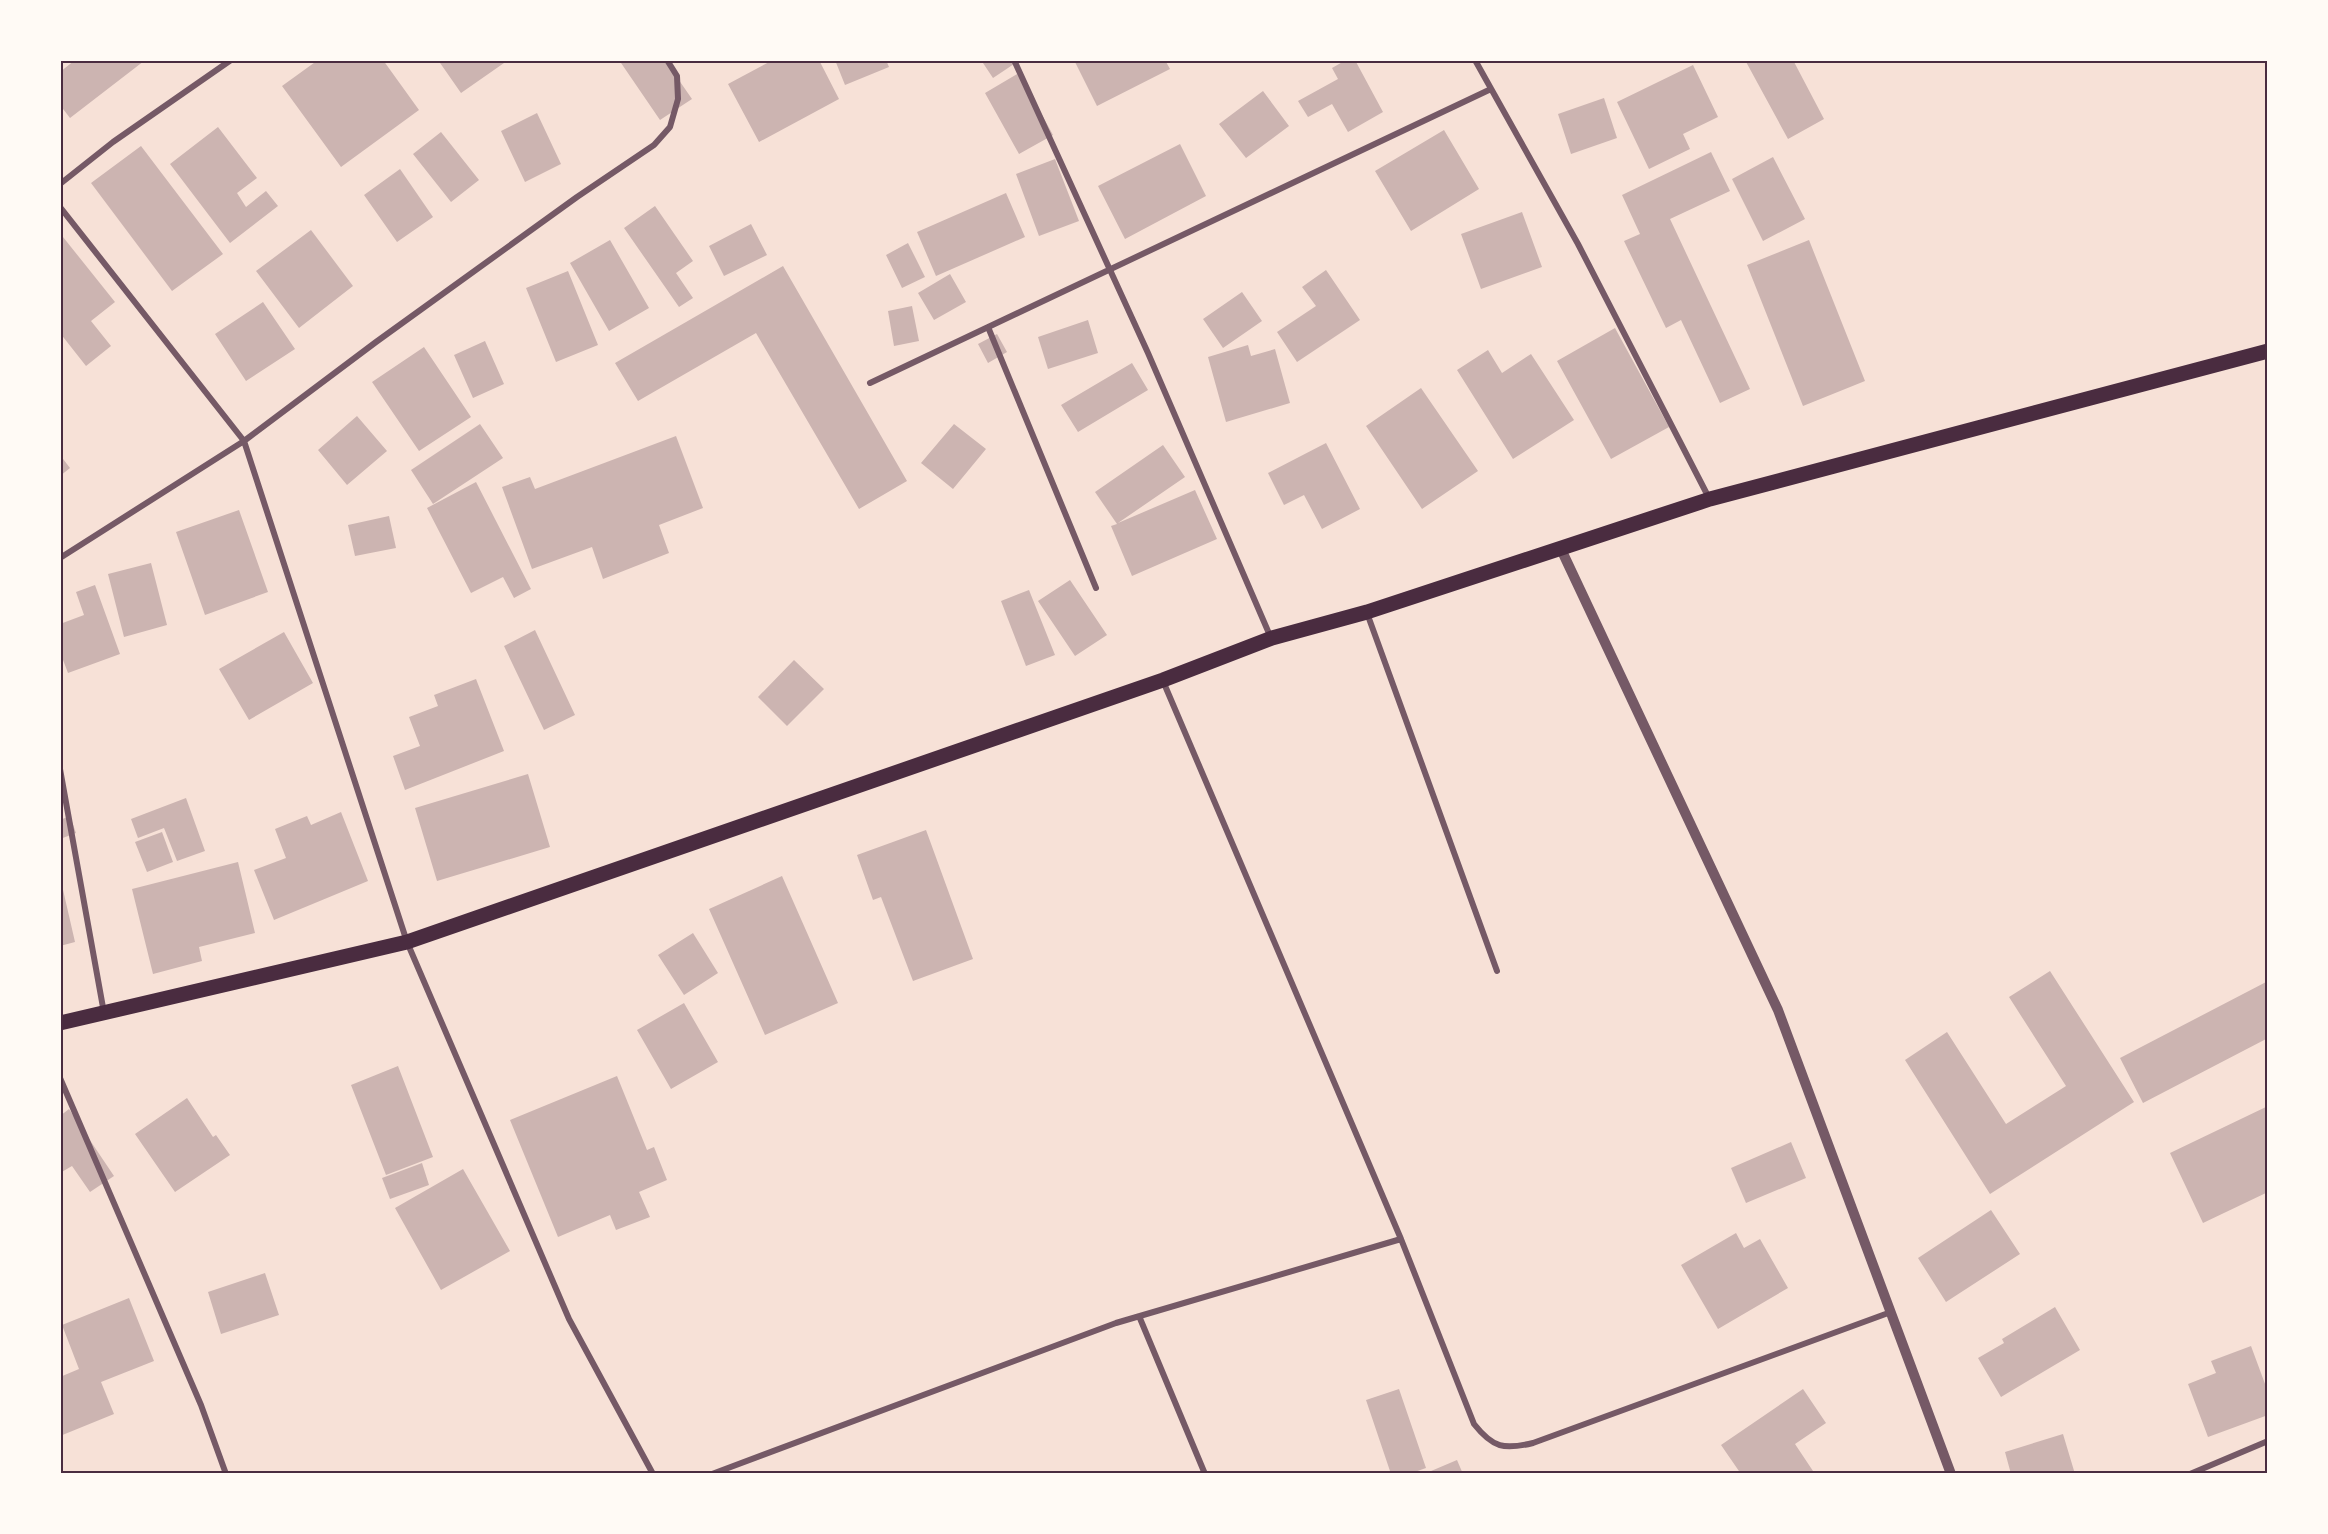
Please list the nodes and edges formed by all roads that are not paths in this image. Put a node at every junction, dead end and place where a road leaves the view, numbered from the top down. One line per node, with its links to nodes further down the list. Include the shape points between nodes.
1 (231, 60): 6 (street)
2 (667, 60): 12 (street, via 677,76 678,99 670,127 654,145 376,342)
3 (1014, 60): 8 (street)
4 (1475, 60): 5 (street)
5 (1491, 89): 8 (street); 13 (street, via 1578,244)
6 (60, 184)
7 (60, 207): 12 (street)
8 (1109, 270): 9 (street); 18 (street)
9 (988, 327): 11 (street); 16 (street)
10 (2268, 351): 13 (main road)
11 (870, 383)
12 (244, 441): 15 (street); 21 (street)
13 (1710, 499): 14 (main road)
14 (1560, 547): 17 (main road); 27 (street, via 1778,1010)
15 (60, 558)
16 (1096, 588)
17 (1367, 612): 18 (main road); 22 (street)
18 (1272, 638): 19 (main road)
19 (1163, 680): 21 (main road); 26 (street)
20 (60, 769): 23 (street)
21 (407, 942): 23 (main road); 31 (street, via 569,1319)
22 (1497, 971)
23 (104, 1013): 24 (main road)
24 (60, 1023)
25 (60, 1078): 30 (street, via 201,1406)
26 (1401, 1239): 27 (street, via 1474,1424 1487,1440 1500,1446 1533,1443); 28 (street)
27 (1891, 1312): 34 (street)
28 (1139, 1317): 32 (street); 33 (street)
29 (2268, 1441): 35 (street)
30 (226, 1474)
31 (653, 1474)
32 (712, 1474)
33 (1205, 1474)
34 (1951, 1474)
35 (2190, 1474)

